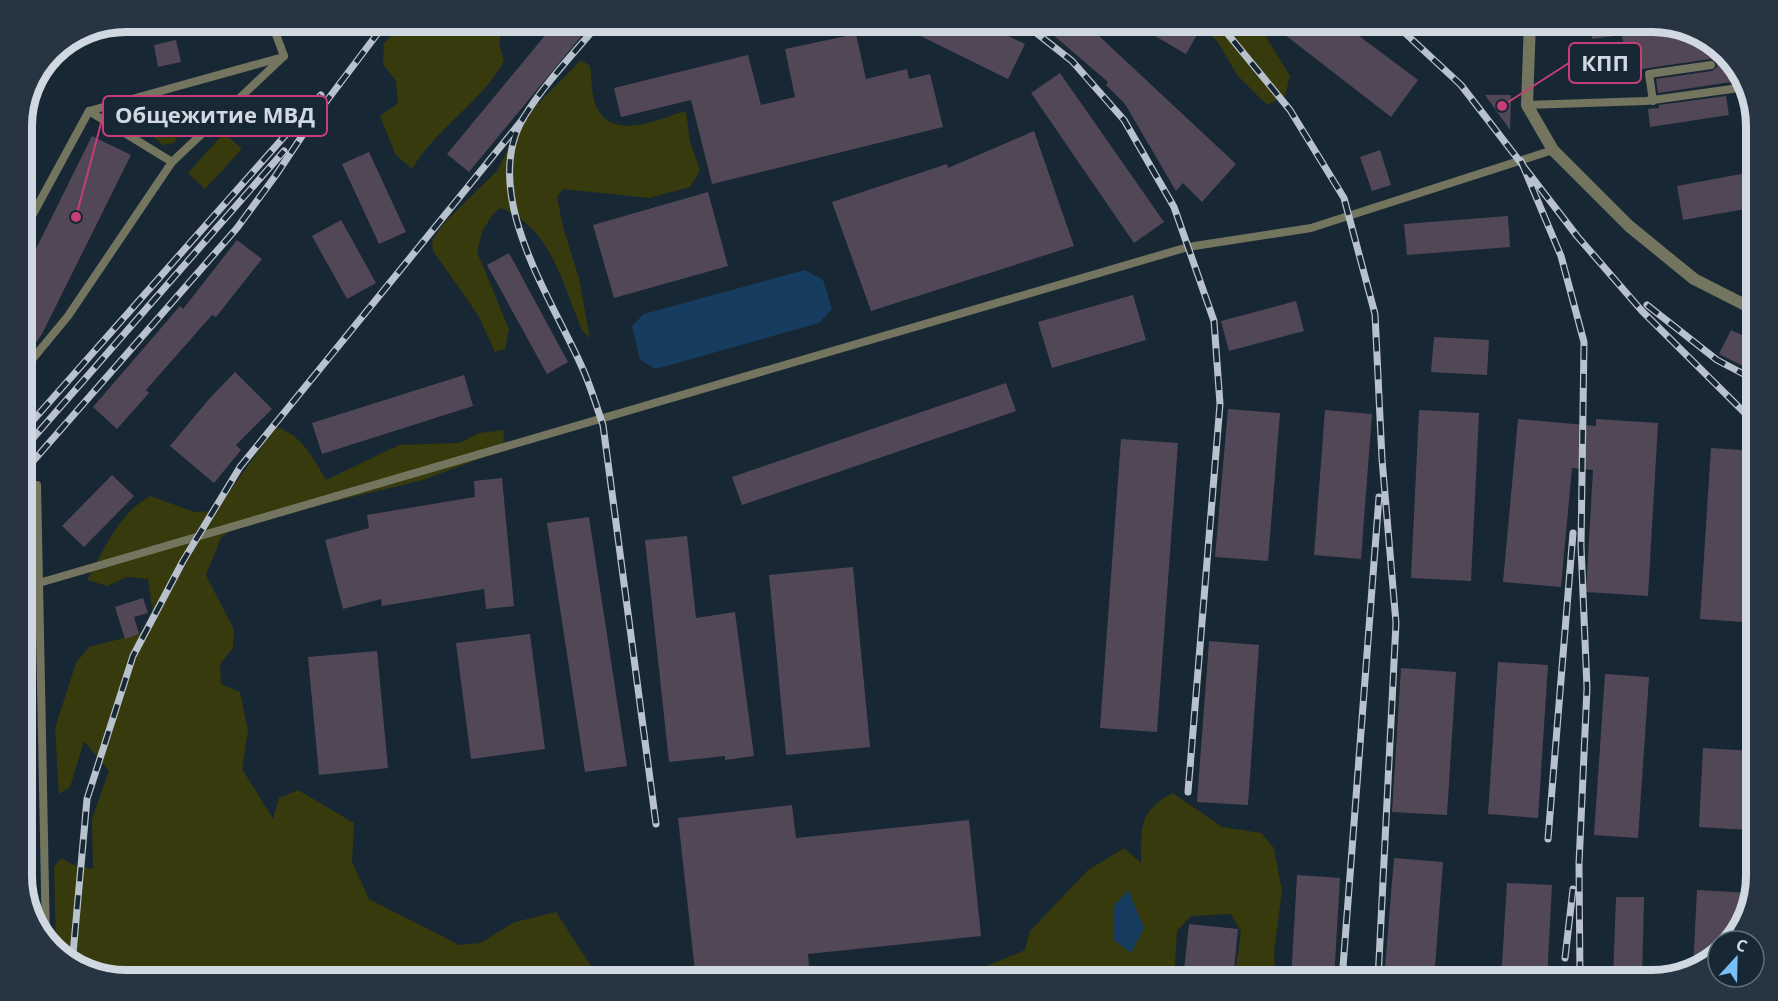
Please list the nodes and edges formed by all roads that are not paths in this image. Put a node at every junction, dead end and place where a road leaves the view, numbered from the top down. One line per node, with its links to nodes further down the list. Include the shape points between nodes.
1 (275, 31): 3 (lane)
2 (1530, 31): 7 (street)
3 (284, 56): 8 (lane); 10 (lane)
4 (1711, 65): 6 (lane, via 1649,74)
5 (1739, 88): 6 (lane)
6 (1653, 101): 7 (lane)
7 (1527, 105): 9 (street)
8 (89, 111): 10 (lane); 11 (lane)
9 (1553, 150): 12 (street, via 1629,225 1694,279); 15 (lane, via 1311,228 1188,247)
10 (172, 162): 13 (lane, via 68,316)
11 (32, 216)
12 (1746, 302)
13 (32, 360)
14 (37, 485): 15 (lane)
15 (39, 584): 16 (lane)
16 (46, 926)

